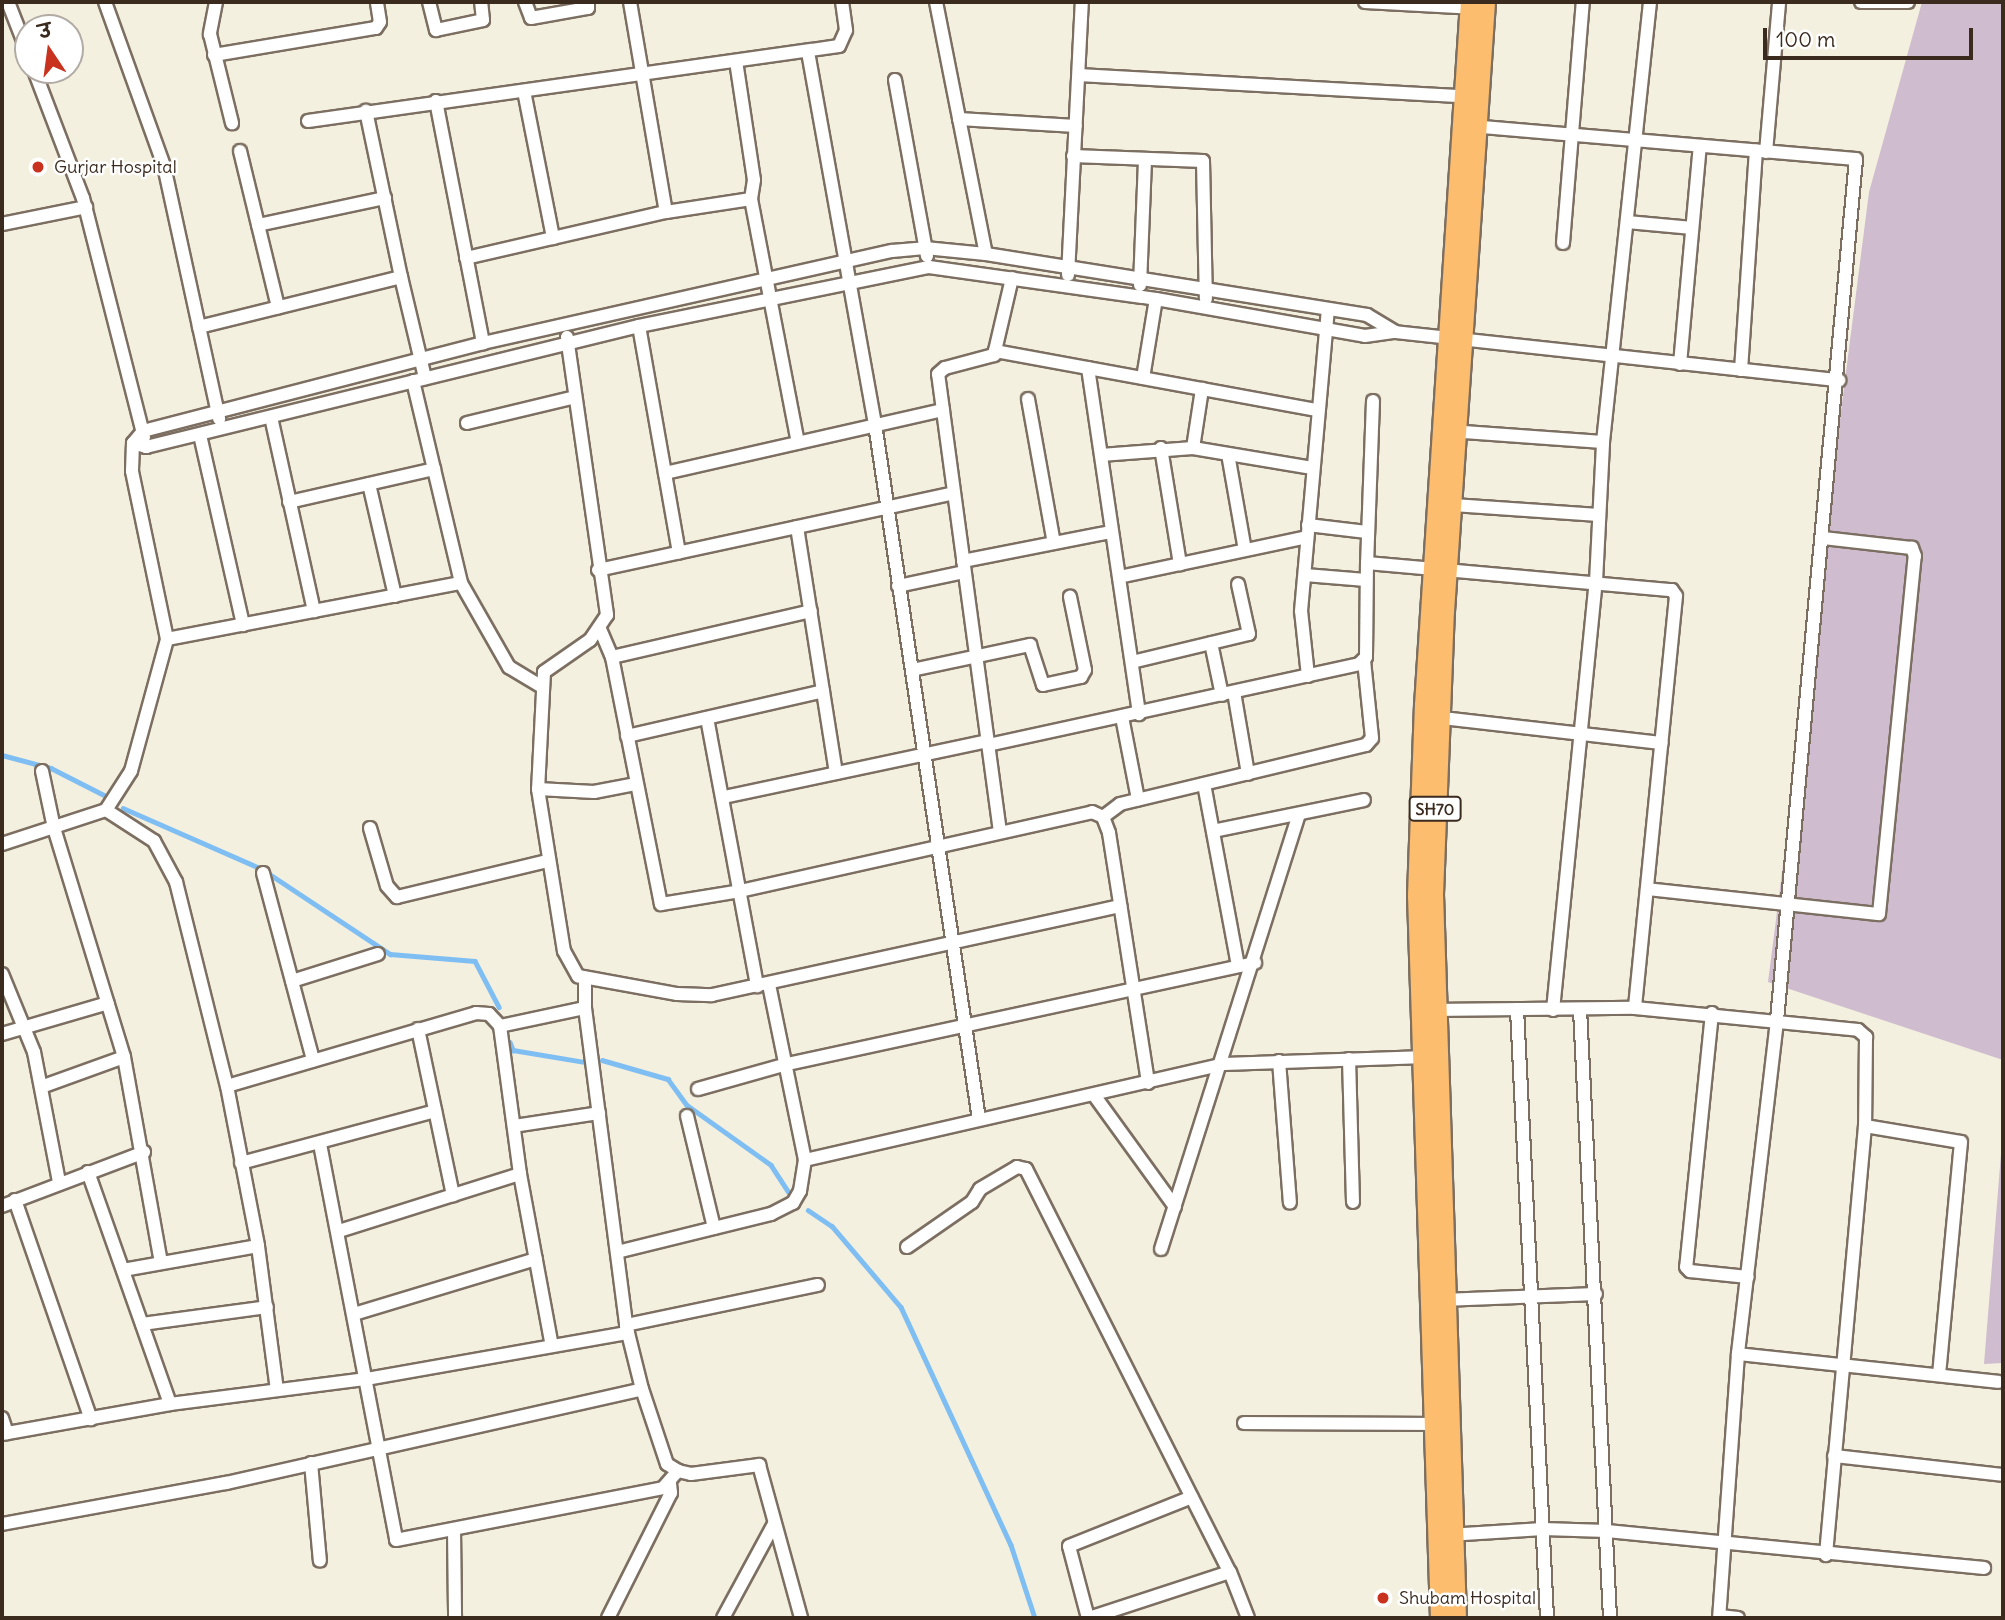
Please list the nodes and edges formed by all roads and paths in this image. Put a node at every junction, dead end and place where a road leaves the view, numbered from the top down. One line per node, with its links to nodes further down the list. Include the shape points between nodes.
1 (105, 2): 73 (street, via 164,166)
2 (216, 2): 20 (street, via 209,25)
3 (377, 2): 20 (street, via 380,22 376,28)
4 (429, 2): 5 (street, via 436,30 483,20)
5 (481, 2)
6 (525, 2): 7 (street, via 531,18 588,8)
7 (588, 2)
8 (630, 2): 22 (street)
9 (842, 2): 19 (street, via 845,40 839,47)
10 (936, 2): 30 (street)
11 (1082, 2): 23 (street)
12 (1365, 2): 18 (street)
13 (1583, 2): 35 (street)
14 (1650, 2): 36 (street)
15 (1779, 2): 39 (street)
16 (1861, 2): 17 (street)
17 (1908, 2)
18 (1477, 5): 27 (main road, SH70)
19 (808, 52): 21 (street); 55 (street)
20 (214, 55): 32 (street)
21 (736, 61): 22 (street); 43 (street, via 754,180)
22 (642, 74): 26 (street); 45 (street)
23 (1080, 75): 27 (street); 33 (street)
24 (895, 80): 52 (street)
25 (39, 84): 44 (street)
26 (524, 91): 28 (street); 50 (street)
27 (1469, 97): 34 (main road, SH70)
28 (436, 101): 29 (street); 54 (street)
29 (366, 111): 31 (street); 42 (street)
30 (959, 118): 33 (street); 53 (street)
31 (308, 121)
32 (232, 123)
33 (1076, 126): 40 (street)
34 (1467, 126): 35 (street); 77 (main road, SH70)
35 (1572, 135): 36 (street); 51 (street)
36 (1637, 141): 37 (street); 46 (street)
37 (1700, 146): 39 (street); 49 (street)
38 (240, 151): 48 (street)
39 (1761, 151): 84 (street); 87 (street, via 1856,159)
40 (1073, 156): 41 (street); 57 (street)
41 (1145, 159): 62 (street); 64 (street, via 1206,164)
42 (385, 198): 48 (street); 58 (street)
43 (751, 199): 45 (street); 59 (street)
44 (86, 207): 47 (street); 99 (street)
45 (666, 212): 50 (street)
46 (1628, 222): 49 (street); 81 (street)
47 (2, 224)
48 (258, 225): 68 (street)
49 (1692, 228): 82 (street)
50 (553, 238): 54 (street)
51 (1563, 243)
52 (925, 248): 53 (street); 55 (street); 56 (street)
53 (986, 254): 57 (street)
54 (466, 258): 78 (street)
55 (848, 262): 59 (street); 61 (street)
56 (929, 267): 60 (street); 61 (street)
57 (1068, 268): 62 (street); 63 (street)
58 (401, 277): 68 (street); 80 (street)
59 (768, 278): 66 (street); 71 (street)
60 (1012, 278): 63 (street); 79 (street)
61 (851, 280): 66 (street); 97 (street)
62 (1141, 280): 64 (street); 65 (street)
63 (1067, 286): 65 (street)
64 (1207, 291): 69 (street); 70 (street)
65 (1139, 296): 67 (street)
66 (771, 297): 72 (street); 103 (street)
67 (1156, 299): 69 (street); 85 (street)
68 (278, 307): 73 (street)
69 (1206, 308): 74 (street)
70 (1328, 309): 74 (street); 75 (street, via 1367,315)
71 (565, 324): 76 (street); 78 (street)
72 (639, 326): 76 (street); 111 (street)
73 (199, 327): 94 (street)
74 (1324, 329): 75 (street, via 1365,336); 93 (street)
75 (1395, 332): 77 (street)
76 (568, 342): 86 (street); 89 (street)
77 (1456, 342): 81 (street); 100 (main road, SH70)
78 (483, 343): 80 (street)
79 (995, 351): 83 (street); 92 (street, via 990,359 940,370)
80 (421, 358): 86 (street); 94 (street)
81 (1613, 358): 82 (street); 102 (street)
82 (1680, 364): 84 (street)
83 (1088, 368): 85 (street); 108 (street)
84 (1741, 370): 87 (street)
85 (1143, 378): 88 (street)
86 (419, 379): 95 (street); 110 (street)
87 (1839, 380): 122 (street)
88 (1202, 389): 93 (street); 106 (street)
89 (575, 397): 96 (street); 129 (street)
90 (1028, 399): 123 (street)
91 (1373, 401): 121 (street)
92 (943, 410): 97 (street); 113 (street)
93 (1317, 410): 109 (street)
94 (218, 414): 98 (street); 99 (street)
95 (271, 417): 98 (street); 114 (street)
96 (467, 423)
97 (875, 424): 103 (street); 116 (street)
98 (221, 430): 101 (street)
99 (143, 431): 104 (street)
100 (1450, 431): 102 (street); 115 (main road, SH70); 130 (main road, SH70)
101 (200, 435): 104 (street); 142 (street)
102 (1603, 442): 117 (street)
103 (798, 443): 111 (street)
104 (140, 445): 144 (street, via 132,471)
105 (1161, 448): 106 (street); 108 (street); 127 (street)
106 (1193, 448): 107 (street)
107 (1227, 454): 109 (street); 124 (street)
108 (1101, 456): 120 (street)
109 (1312, 468): 119 (street)
110 (434, 469): 112 (street); 135 (street)
111 (665, 473): 125 (street)
112 (369, 484): 114 (street); 138 (street)
113 (953, 493): 116 (street); 128 (street)
114 (289, 502): 140 (street)
115 (1453, 505): 117 (street); 130 (main road, SH70)
116 (886, 508): 118 (street); 137 (street)
117 (1599, 515): 134 (street)
118 (797, 527): 125 (street); 141 (street)
119 (1308, 531): 121 (street); 124 (street); 131 (street)
120 (1111, 532): 123 (street); 132 (street)
121 (1367, 532): 126 (street)
122 (1823, 538): 186 (street); 186 (street, via 1912,548 1915,555 1878,914)
123 (1054, 543): 128 (street)
124 (1245, 550): 127 (street)
125 (679, 553): 129 (street)
126 (1367, 563): 130 (street); 133 (street)
127 (1180, 564): 132 (street)
128 (963, 567): 137 (street); 147 (street)
129 (598, 570): 143 (street, via 607,615)
130 (1440, 571): 134 (street); 156 (main road, SH70)
131 (1305, 575): 133 (street); 151 (street, via 1301,626)
132 (1119, 577): 149 (street)
133 (1366, 580): 148 (street)
134 (1596, 582): 159 (street); 162 (street, via 1672,590 1676,596)
135 (461, 583): 138 (street); 152 (street, via 509,667)
136 (1238, 584): 145 (street, via 1249,634)
137 (898, 586): 150 (street)
138 (395, 596): 140 (street)
139 (1070, 597): 147 (street, via 1085,670 1081,677 1043,685 1032,645)
140 (314, 611): 142 (street)
141 (811, 611): 146 (street); 153 (street)
142 (243, 625): 144 (street)
143 (600, 629): 146 (street); 152 (street, via 544,671)
144 (167, 639): 173 (street, via 131,771)
145 (1212, 643): 149 (street); 154 (street)
146 (612, 657): 160 (street)
147 (976, 657): 150 (street); 161 (street)
148 (1364, 661): 151 (street); 166 (street, via 1371,742)
149 (1132, 662): 155 (street)
150 (912, 670): 163 (street)
151 (1308, 676): 154 (street)
152 (542, 687): 169 (street)
153 (823, 691): 157 (street); 165 (street)
154 (1228, 694): 155 (street); 166 (street)
155 (1139, 714): 158 (street)
156 (1432, 717): 159 (street); 202 (main road, SH70, via 1417,895)
157 (708, 718): 160 (street); 170 (street)
158 (1122, 718): 161 (street); 171 (street)
159 (1581, 735): 162 (street); 203 (street)
160 (627, 736): 167 (street)
161 (988, 743): 163 (street); 179 (street)
162 (1662, 743): 184 (street)
163 (926, 754): 165 (street); 181 (street)
164 (42, 771): 176 (street)
165 (836, 774): 170 (street)
166 (1248, 774): 168 (street)
167 (636, 784): 169 (street, via 594,792); 185 (street, via 661,904)
168 (1205, 784): 171 (street); 178 (street)
169 (538, 789): 182 (street)
170 (724, 797): 185 (street)
171 (1138, 799): 175 (street, via 1120,804)
172 (1363, 800): 174 (street)
173 (106, 810): 176 (street); 219 (street, via 154,841 176,882)
174 (1299, 814): 178 (street); 190 (street)
175 (1102, 817): 179 (street, via 1092,812); 187 (street)
176 (54, 828): 180 (street); 197 (street)
177 (370, 828): 182 (street, via 387,886 397,897)
178 (1213, 831): 191 (street)
179 (1000, 832): 181 (street)
180 (2, 844)
181 (940, 846): 185 (street); 188 (street)
182 (547, 862): 193 (street, via 564,951 578,976)
183 (262, 873): 194 (street)
184 (1647, 889): 186 (street); 201 (street)
185 (740, 891): 195 (street)
186 (1788, 904): 205 (street)
187 (1121, 906): 188 (street); 196 (street)
188 (952, 943): 195 (street); 206 (street)
189 (378, 954): 194 (street)
190 (1255, 963): 191 (street); 217 (street)
191 (1238, 966): 196 (street)
192 (2, 974): 207 (street)
193 (585, 979): 195 (street, via 677,995 712,995); 198 (street)
194 (292, 981): 214 (street)
195 (763, 985): 216 (street)
196 (1133, 987): 206 (street); 218 (street)
197 (108, 1003): 207 (street); 211 (street)
198 (585, 1008): 208 (street); 224 (street)
199 (1517, 1009): 202 (street); 203 (street); 254 (street)
200 (1580, 1009): 201 (street); 203 (street); 253 (street)
201 (1635, 1009): 204 (street)
202 (1429, 1010): 212 (main road, SH70)
203 (1553, 1010)
204 (1712, 1013): 205 (street); 251 (street, via 1686,1267)
205 (1777, 1021): 228 (street, via 1858,1030 1866,1037); 251 (street)
206 (966, 1025): 216 (street); 226 (street)
207 (26, 1026): 210 (street); 220 (street)
208 (500, 1026): 209 (street, via 489,1014 477,1013); 227 (street)
209 (418, 1029): 214 (street); 223 (street)
210 (2, 1034)
211 (124, 1057): 220 (street); 230 (street)
212 (1431, 1057): 213 (street); 255 (main road, SH70)
213 (1349, 1059): 215 (street); 238 (street)
214 (313, 1060): 219 (street)
215 (1279, 1061): 217 (street); 239 (street)
216 (787, 1064): 221 (street); 231 (street)
217 (1223, 1064): 218 (street); 241 (street)
218 (1148, 1083): 222 (street)
219 (227, 1086): 232 (street)
220 (41, 1087): 235 (street)
221 (698, 1089)
222 (1094, 1095): 226 (street); 241 (street)
223 (435, 1111): 229 (street); 236 (street)
224 (599, 1113): 227 (street); 247 (street)
225 (687, 1116): 242 (street)
226 (979, 1119): 231 (street)
227 (514, 1126): 234 (street)
228 (1865, 1126): 262 (street); 263 (street, via 1961,1142)
229 (320, 1144): 232 (street); 243 (street)
230 (144, 1152): 233 (street); 249 (street)
231 (805, 1160): 242 (street, via 804,1180 793,1203 771,1214)
232 (241, 1163): 244 (street)
233 (88, 1172): 235 (street); 250 (street)
234 (520, 1174): 236 (street); 248 (street)
235 (59, 1182): 237 (street)
236 (453, 1195): 243 (street)
237 (15, 1200): 240 (street); 270 (street)
238 (1353, 1202)
239 (1290, 1203)
240 (2, 1206)
241 (1175, 1207): 246 (street)
242 (714, 1228): 247 (street)
243 (339, 1231): 257 (street)
244 (258, 1246): 249 (street); 256 (street)
245 (908, 1247): 280 (street, via 976,1199 980,1189 1017,1167 1026,1169)
246 (1161, 1249)
247 (617, 1252): 259 (street)
248 (536, 1259): 257 (street); 260 (street)
249 (161, 1263): 250 (street)
250 (123, 1270): 258 (street)
251 (1748, 1277): 261 (street)
252 (818, 1285): 259 (street)
253 (1596, 1294): 254 (street); 285 (street)
254 (1533, 1295): 255 (street); 283 (street)
255 (1438, 1300): 272 (main road, SH70); 286 (main road, SH70)
256 (267, 1307): 258 (street); 267 (street)
257 (354, 1314): 264 (street)
258 (142, 1324): 268 (street)
259 (627, 1329): 260 (street); 266 (street)
260 (552, 1346): 264 (street)
261 (1738, 1354): 262 (street); 287 (street)
262 (1844, 1364): 263 (street); 275 (street)
263 (1939, 1375): 265 (street)
264 (366, 1379): 267 (street); 274 (street)
265 (1999, 1381)
266 (642, 1389): 274 (street); 277 (street, via 667,1464)
267 (277, 1390): 268 (street)
268 (170, 1404): 270 (street)
269 (2, 1418): 273 (street)
270 (91, 1419): 273 (street)
271 (1244, 1423): 272 (street)
272 (1434, 1424): 286 (main road, SH70)
273 (4, 1434)
274 (377, 1449): 276 (street); 284 (street, via 394,1537 401,1541)
275 (1834, 1456): 278 (street); 288 (street)
276 (310, 1463): 281 (street); 289 (street)
277 (678, 1471): 279 (street); 282 (street, via 691,1474 759,1465)
278 (2003, 1475)
279 (670, 1483): 284 (street); 294 (street, via 671,1493)
280 (1192, 1497): 291 (street); 297 (street, via 1069,1546)
281 (2, 1524)
282 (774, 1524): 295 (street); 296 (street)
283 (1543, 1529): 285 (street); 286 (street); 301 (street)
284 (454, 1530): 293 (street)
285 (1607, 1531): 287 (street); 302 (street)
286 (1444, 1536): 299 (main road, SH70); 300 (main road, SH70)
287 (1728, 1545): 288 (street); 292 (street)
288 (1826, 1555): 290 (street)
289 (320, 1561)
290 (1984, 1569)
291 (1230, 1572): 297 (street); 298 (street)
292 (1719, 1617): 303 (street)
293 (455, 1618)
294 (608, 1618)
295 (723, 1618)
296 (801, 1618)
297 (1088, 1618)
298 (1248, 1618)
299 (1440, 1618)
300 (1456, 1618)
301 (1547, 1618)
302 (1610, 1618)
303 (1738, 1618)

